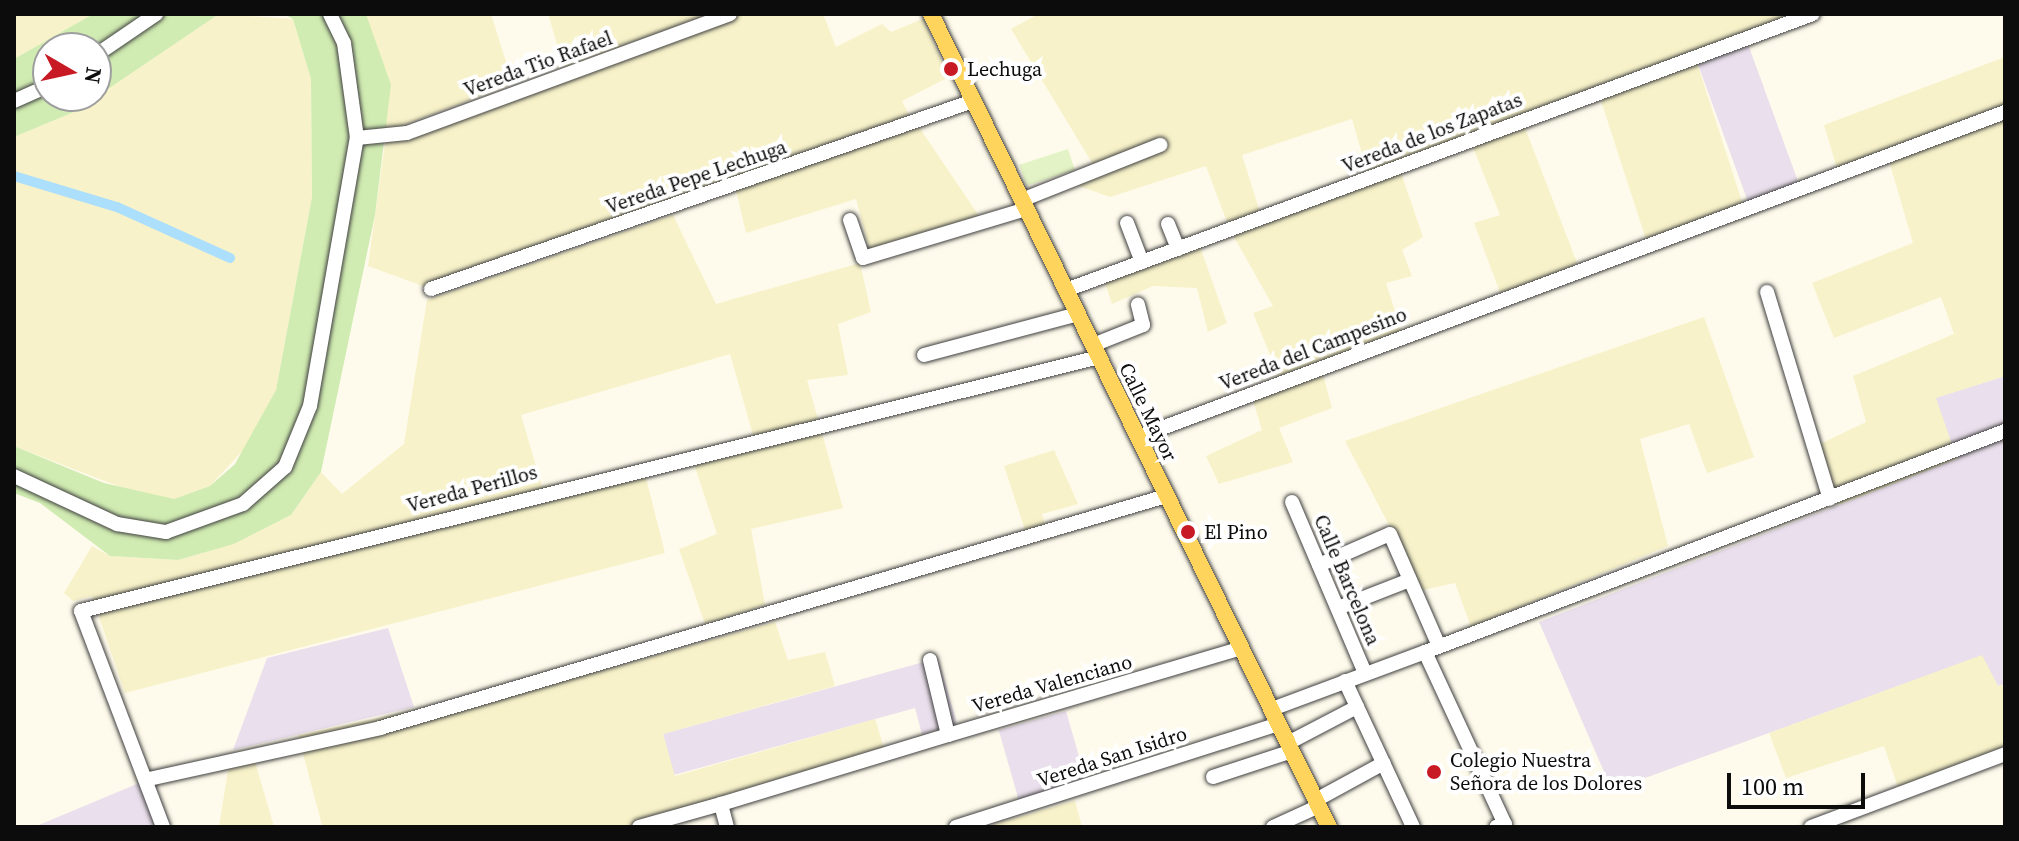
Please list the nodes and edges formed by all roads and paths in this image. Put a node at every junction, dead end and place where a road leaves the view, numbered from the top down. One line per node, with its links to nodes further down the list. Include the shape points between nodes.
1 (156, 14): 6 (street)
2 (330, 14): 9 (street, via 344,43)
3 (730, 14): 9 (street, Vereda Tio Rafael, via 407,133)
4 (931, 14): 7 (main road, Calle Mayor)
5 (1813, 14): 15 (street, Vereda de los Zapatas)
6 (112, 44)
7 (973, 101): 11 (main road, Calle Mayor); 17 (street, Vereda Pepe Lechuga)
8 (2005, 112): 25 (street, Vereda del Campesino)
9 (357, 138): 26 (street, via 310,406 285,467 270,484 201,524 166,532 117,524)
10 (1160, 145): 11 (street)
11 (1024, 204): 12 (street, via 863,258); 18 (main road, Calle Mayor)
12 (850, 220)
13 (1127, 223): 16 (street)
14 (1168, 224): 15 (street)
15 (1178, 249): 16 (street, Vereda de los Zapatas)
16 (1142, 262): 18 (street, Vereda de los Zapatas)
17 (431, 289)
18 (1066, 290): 21 (main road, Calle Mayor)
19 (1767, 292): 28 (street)
20 (1138, 305): 22 (street, via 1143,325)
21 (1078, 314): 22 (main road, Calle Mayor); 23 (street)
22 (1096, 351): 25 (main road, Calle Mayor); 45 (street, Vereda Perillos, via 81,611)
23 (924, 355)
24 (2005, 431): 28 (street, Vereda San Isidro)
25 (1138, 437): 27 (main road, Calle Mayor)
26 (14, 476)
27 (1166, 496): 33 (main road, Calle Mayor); 45 (street, via 380,728)
28 (1830, 499): 34 (street, Vereda San Isidro)
29 (1292, 502): 30 (street, Calle Barcelona)
30 (1319, 565): 31 (street, via 1390,534); 32 (street, Calle Barcelona)
31 (1410, 580): 32 (street); 34 (street)
32 (1338, 608): 36 (street, Calle Barcelona)
33 (1241, 648): 39 (main road, Calle Mayor); 40 (street, Vereda Valenciano)
34 (1432, 649): 36 (street, Vereda San Isidro); 55 (street, via 1505,824)
35 (930, 660): 40 (street, Vereda Valenciano)
36 (1365, 673): 37 (street, Vereda San Isidro)
37 (1345, 681): 38 (street); 39 (street, Vereda San Isidro)
38 (1357, 707): 41 (street); 43 (street)
39 (1275, 717): 41 (main road, Calle Mayor); 52 (street, Vereda San Isidro)
40 (948, 735): 47 (street)
41 (1290, 747): 44 (street); 46 (main road, Calle Mayor)
42 (2005, 754): 56 (street)
43 (1384, 763): 46 (street); 48 (street)
44 (1213, 777)
45 (149, 779): 49 (street, Vereda Perillos)
46 (1317, 803): 53 (street); 54 (main road, Calle Mayor)
47 (721, 804): 50 (street); 51 (street)
48 (1407, 825)
49 (163, 827)
50 (639, 827)
51 (727, 827)
52 (956, 827)
53 (1273, 827)
54 (1329, 827)
55 (1496, 827)
56 (1811, 827)

